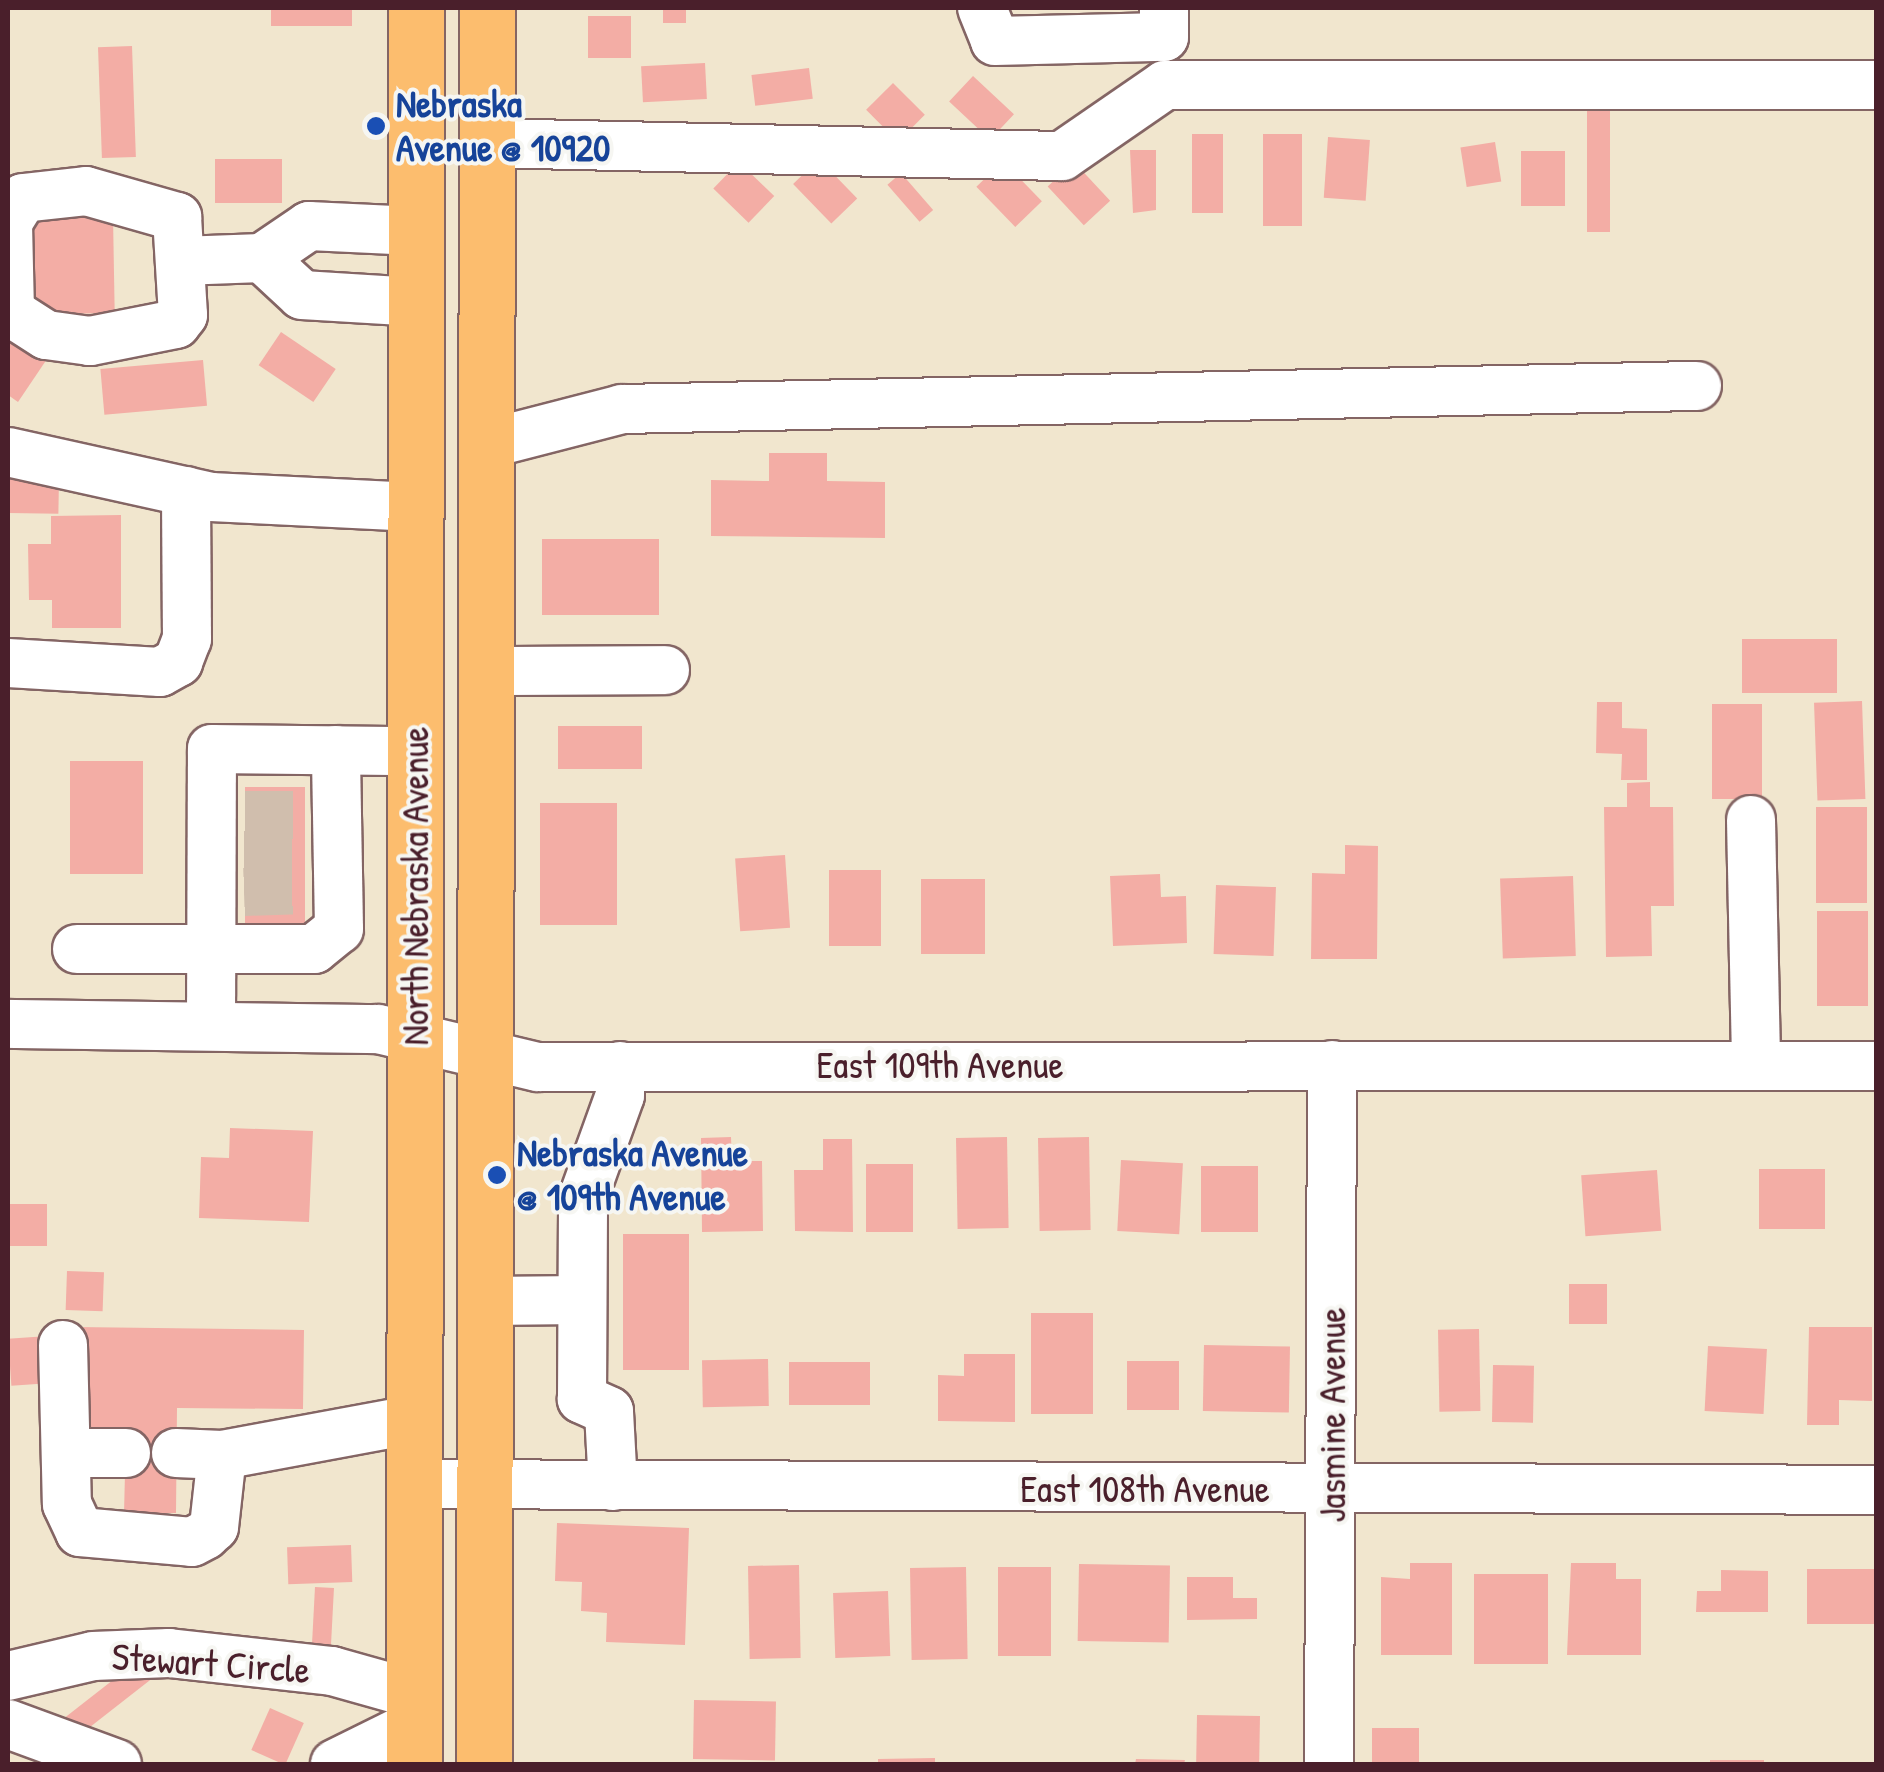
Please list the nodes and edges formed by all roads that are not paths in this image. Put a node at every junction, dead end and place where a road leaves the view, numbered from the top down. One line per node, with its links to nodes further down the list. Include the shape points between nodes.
1 (416, 8): 8 (main road, North Nebraska Avenue)
2 (487, 8): 7 (main road, North Nebraska Avenue)
3 (982, 8): 5 (street, via 995,41)
4 (1164, 22): 5 (street)
5 (1087, 23)
6 (1876, 85): 7 (street, via 1165,85 1062,156)
7 (487, 143): 14 (main road, North Nebraska Avenue)
8 (416, 231): 9 (street, via 309,226); 11 (main road, North Nebraska Avenue)
9 (262, 258): 10 (street); 11 (street, via 302,294)
10 (180, 261)
11 (416, 302): 13 (main road, North Nebraska Avenue)
12 (1698, 386): 14 (street, via 622,409)
13 (415, 443): 14 (main road); 17 (main road, North Nebraska Avenue)
14 (488, 444): 20 (main road, North Nebraska Avenue)
15 (8, 452): 16 (street)
16 (186, 491): 17 (street); 18 (street, via 186,639 178,662 160,672)
17 (415, 508): 22 (main road, North Nebraska Avenue)
18 (8, 663)
19 (665, 670): 20 (street)
20 (485, 671): 29 (main road, North Nebraska Avenue)
21 (336, 750): 22 (street); 25 (street, via 322,853 338,929 314,948); 25 (street, via 212,749 228,854)
22 (415, 751): 28 (main road, North Nebraska Avenue)
23 (1751, 820): 31 (street)
24 (77, 948): 25 (street)
25 (211, 950): 27 (street)
26 (8, 1024): 27 (street, East 109th Avenue)
27 (211, 1026): 28 (street, East 109th Avenue, via 378,1028)
28 (416, 1039): 29 (street, East 109th Avenue); 37 (main road, North Nebraska Avenue)
29 (485, 1056): 32 (street, East 109th Avenue); 35 (main road, North Nebraska Avenue)
30 (1332, 1065): 31 (street, East 109th Avenue); 32 (street, East 109th Avenue); 43 (street, Jasmine Avenue)
31 (1756, 1065): 33 (street, East 109th Avenue)
32 (620, 1066): 34 (street, via 620,1095 583,1198)
33 (1876, 1066)
34 (582, 1300): 35 (street); 42 (street, via 582,1398 609,1411)
35 (485, 1301): 41 (main road, North Nebraska Avenue)
36 (64, 1345): 38 (street)
37 (416, 1419): 38 (street, via 199,1454 214,1527 192,1542 80,1532 66,1504); 40 (main road, North Nebraska Avenue)
38 (69, 1453): 39 (street)
39 (126, 1453)
40 (413, 1484): 41 (street, East 108th Avenue); 47 (main road, North Nebraska Avenue)
41 (485, 1484): 42 (street, East 108th Avenue); 50 (main road, North Nebraska Avenue)
42 (613, 1486): 43 (street, East 108th Avenue)
43 (1332, 1490): 44 (street, East 108th Avenue); 51 (street, Jasmine Avenue)
44 (1876, 1490)
45 (8, 1676): 47 (street, Stewart Circle, via 94,1656 169,1653 332,1671)
46 (8, 1724): 48 (street)
47 (414, 1728): 49 (street)
48 (116, 1764)
49 (335, 1764)
50 (484, 1764)
51 (1330, 1764)

